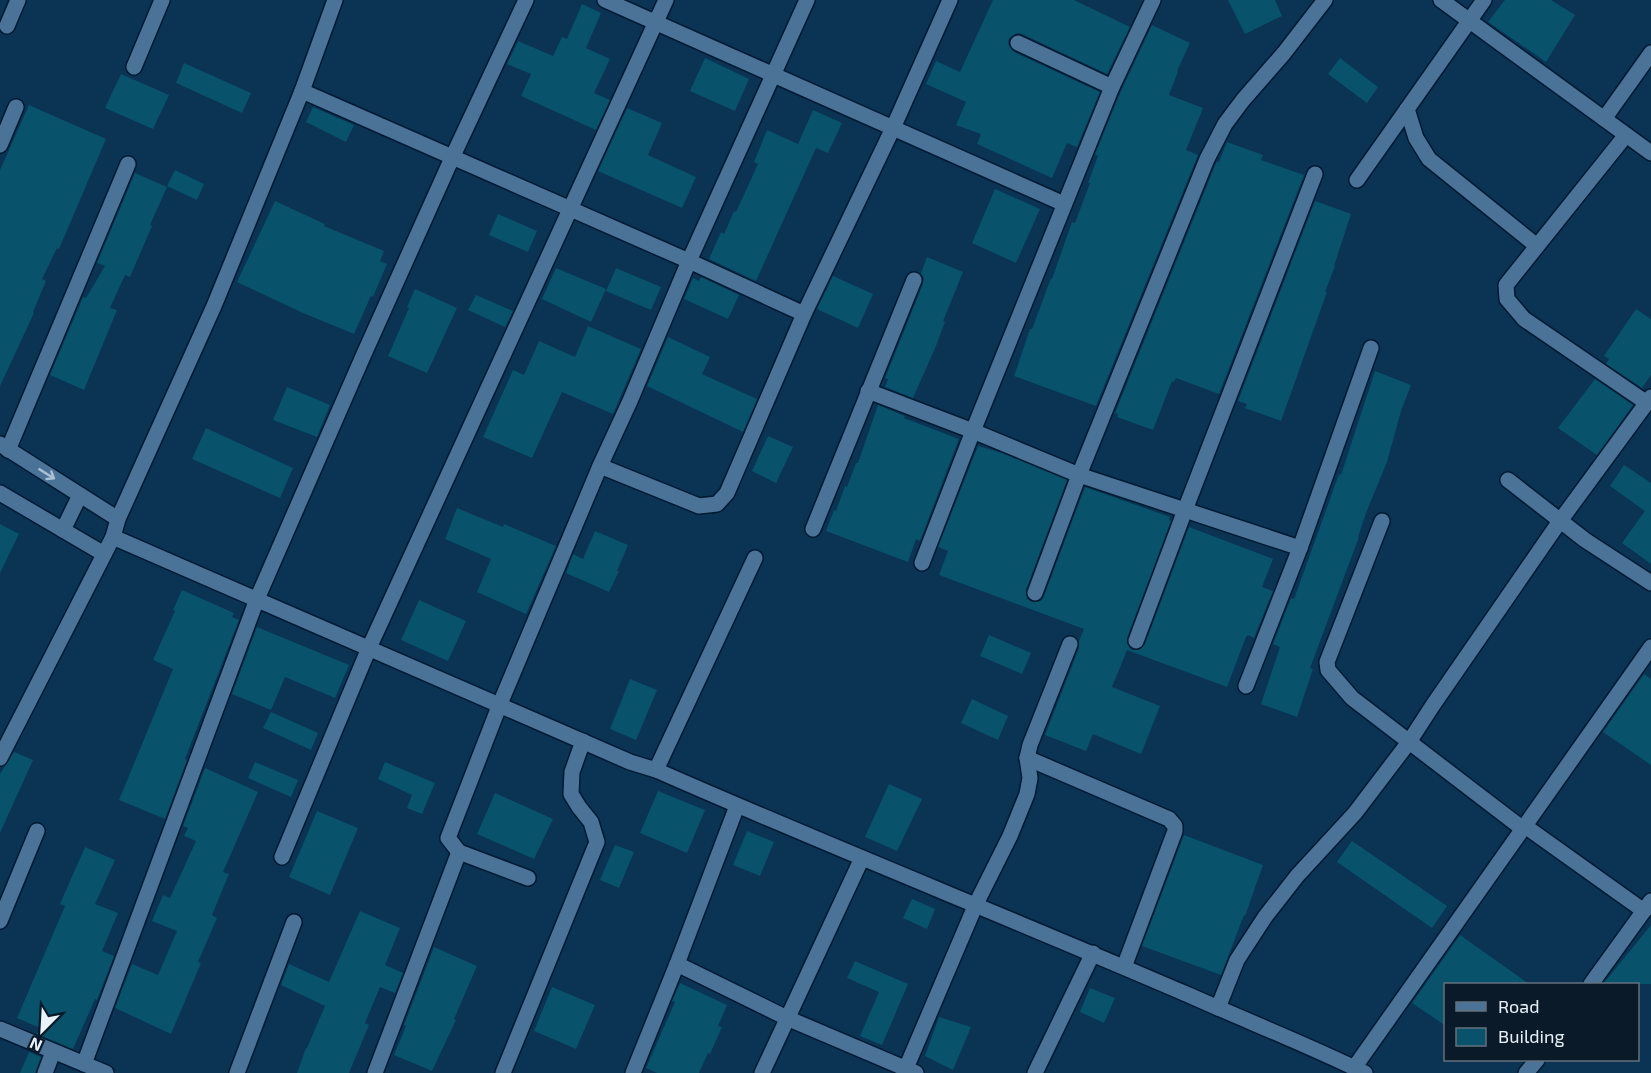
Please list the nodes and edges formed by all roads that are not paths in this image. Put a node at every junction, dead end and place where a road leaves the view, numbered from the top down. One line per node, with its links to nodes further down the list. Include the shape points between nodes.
1 (18, 0): 15 (street)
2 (162, 0): 18 (street)
3 (335, 0): 21 (street)
4 (526, 0): 29 (street)
5 (605, 0): 14 (street)
6 (666, 0): 14 (street)
7 (807, 0): 19 (street)
8 (950, 0): 25 (street)
9 (1153, 0): 20 (street)
10 (1325, 0): 45 (street, via 1225,124 1207,159)
11 (1441, 0): 13 (street)
12 (1484, 0): 13 (street)
13 (1469, 21): 23 (street); 24 (street)
14 (656, 22): 19 (street); 34 (street)
15 (7, 26)
16 (1017, 43): 20 (street)
17 (1651, 53): 24 (street)
18 (134, 67)
19 (774, 75): 25 (street); 36 (street)
20 (1112, 87): 33 (street)
21 (302, 91): 29 (street); 50 (street, via 214,306)
22 (16, 107): 27 (street)
23 (1407, 109): 32 (street); 35 (street, via 1416,138 1429,159)
24 (1604, 119): 26 (street)
25 (893, 128): 33 (street); 38 (street)
26 (1626, 135): 28 (street); 35 (street)
27 (0, 145)
28 (1651, 153)
29 (452, 158): 34 (street); 62 (street)
30 (128, 164): 43 (street)
31 (1315, 174): 49 (street)
32 (1357, 180)
33 (1064, 204): 42 (street)
34 (570, 209): 36 (street); 66 (street)
35 (1537, 246): 41 (street, via 1506,285 1507,300 1524,319)
36 (689, 261): 38 (street); 44 (street)
37 (914, 280): 40 (street)
38 (804, 314): 44 (street, via 727,493 717,504 699,506)
39 (1371, 348): 56 (street)
40 (868, 391): 42 (street); 53 (street)
41 (1649, 400): 52 (street)
42 (973, 431): 45 (street); 59 (street)
43 (4, 447): 48 (street, one-way to 48)
44 (600, 466): 68 (street)
45 (1079, 475): 49 (street); 61 (street)
46 (1508, 480): 52 (street)
47 (0, 493): 54 (street)
48 (80, 495): 50 (street); 54 (street)
49 (1185, 510): 56 (street); 63 (street)
50 (118, 519): 55 (street)
51 (1382, 521): 70 (street, via 1327,662 1328,670 1352,698)
52 (1560, 521): 60 (street); 70 (street)
53 (813, 529)
54 (63, 530): 57 (street)
55 (113, 537): 57 (street); 62 (street)
56 (1300, 548): 67 (street)
57 (104, 554): 71 (street)
58 (755, 558): 73 (street)
59 (922, 563)
60 (1651, 583)
61 (1035, 593)
62 (257, 599): 66 (street); 93 (street)
63 (1136, 640)
64 (1070, 644): 72 (street)
65 (1651, 647): 75 (street)
66 (369, 648): 68 (street); 78 (street)
67 (1246, 686)
68 (500, 704): 69 (street); 77 (street, via 448,838)
69 (583, 741): 73 (street); 100 (street, via 572,772 572,794 591,822 597,842)
70 (1409, 742): 75 (street); 89 (street, via 1355,813 1264,917 1237,960)
71 (0, 758)
72 (1027, 758): 81 (street, via 1027,794); 87 (street, via 1154,812 1175,826)
73 (656, 770): 74 (street)
74 (737, 806): 79 (street); 86 (street)
75 (1524, 827): 82 (street); 94 (street)
76 (37, 831): 83 (street)
77 (459, 852): 80 (street); 99 (street)
78 (282, 857)
79 (862, 858): 81 (street); 90 (street)
80 (528, 878)
81 (976, 904): 85 (street); 95 (street)
82 (1648, 908): 88 (street)
83 (0, 921)
84 (294, 922): 98 (street)
85 (1093, 953): 87 (street); 103 (street)
86 (677, 964): 90 (street); 101 (street)
87 (1124, 967): 89 (street)
88 (1592, 983)
89 (1218, 1008): 94 (street)
90 (787, 1018): 95 (street); 102 (street)
91 (0, 1029): 92 (street)
92 (53, 1052): 93 (street); 96 (street)
93 (84, 1064): 97 (street)
94 (1359, 1070)
95 (909, 1072)
96 (45, 1073)
97 (106, 1073)
98 (237, 1073)
99 (375, 1073)
100 (503, 1073)
101 (633, 1073)
102 (762, 1073)
103 (1035, 1073)

